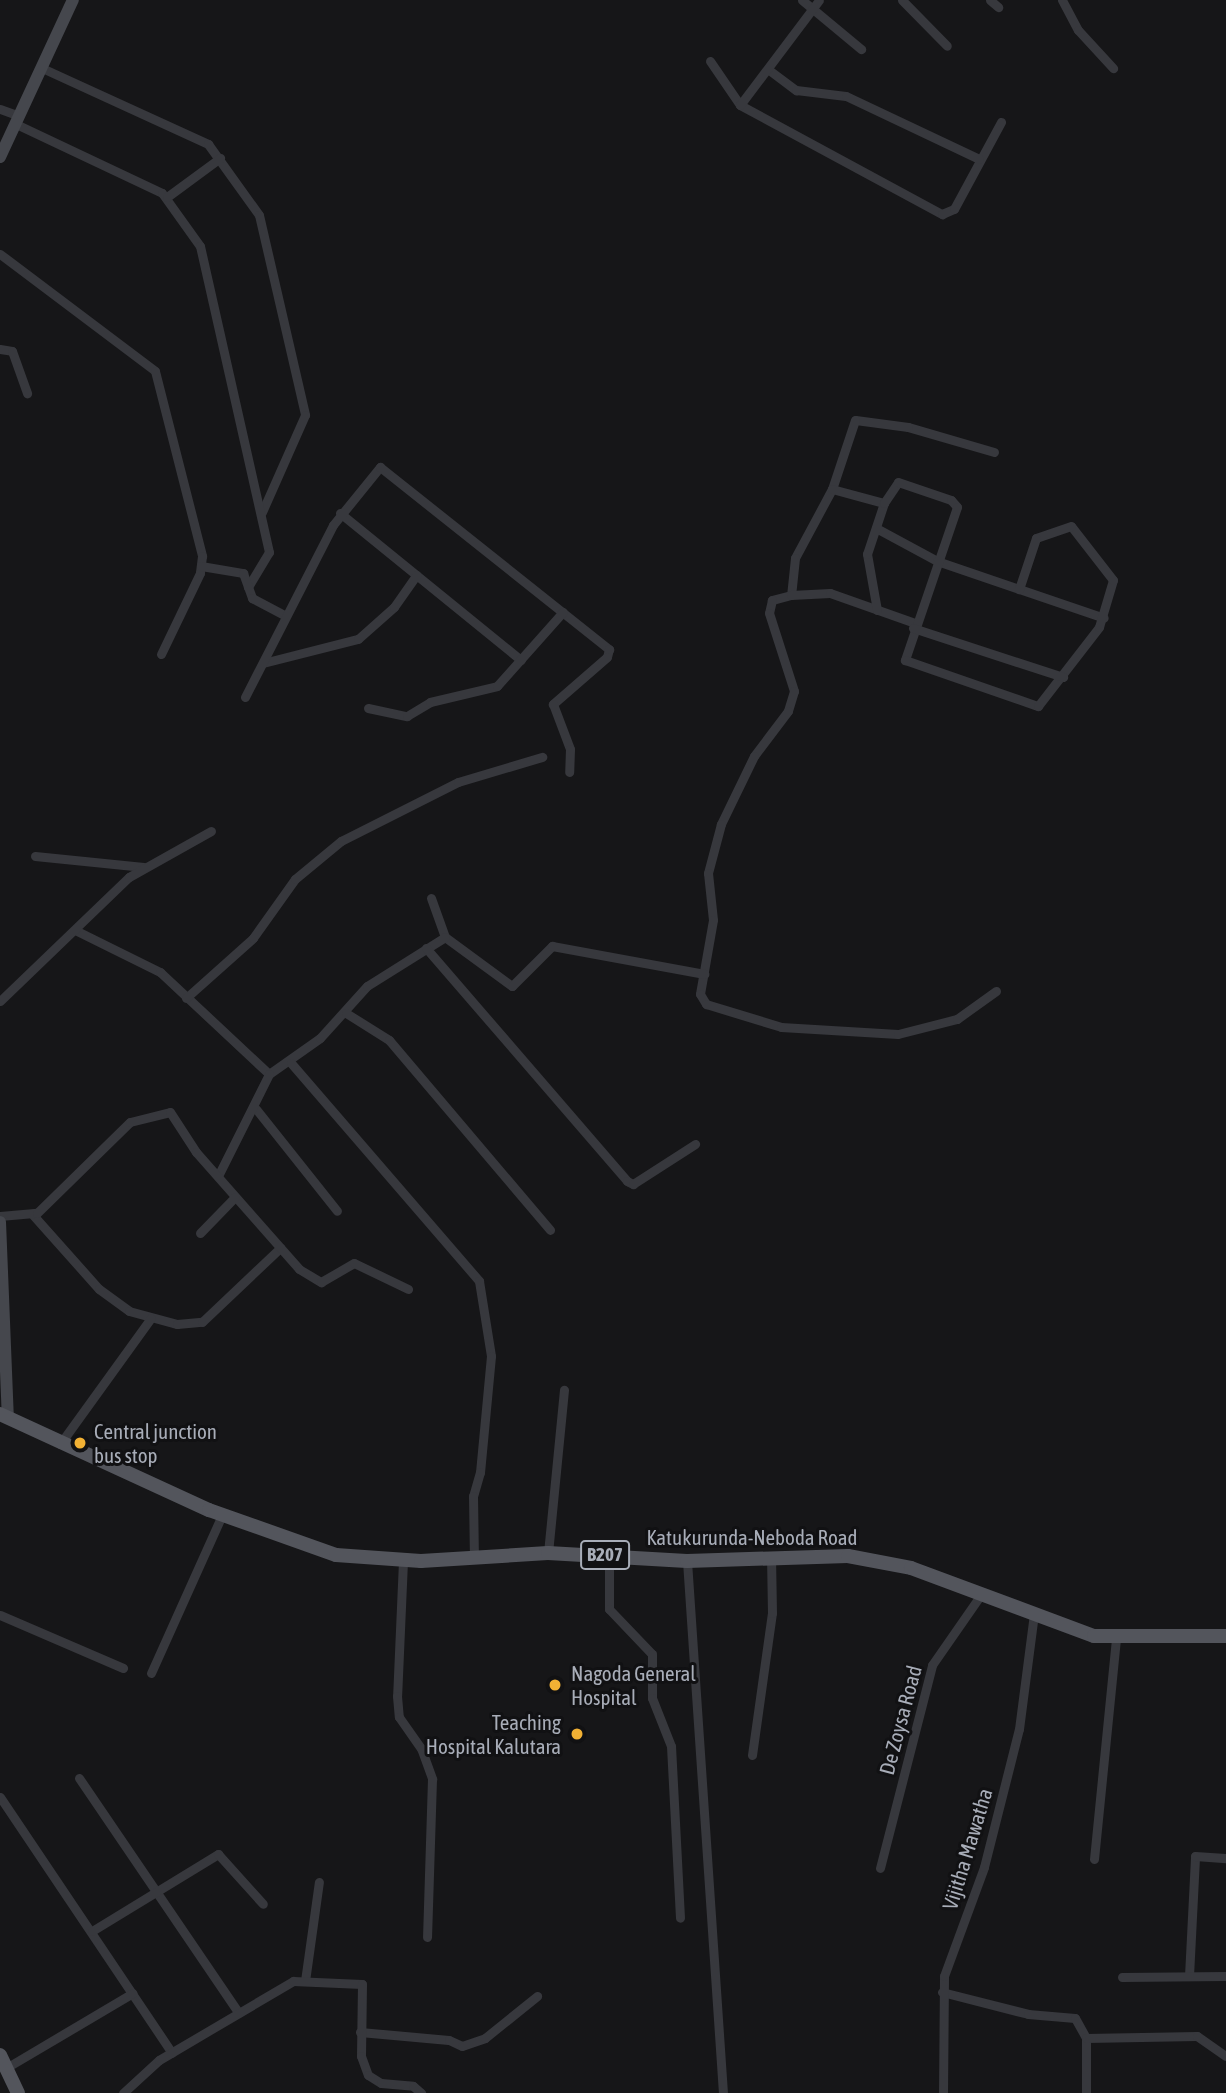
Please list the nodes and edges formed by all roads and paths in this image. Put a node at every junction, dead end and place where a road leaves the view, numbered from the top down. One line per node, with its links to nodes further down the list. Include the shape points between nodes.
1 (73, 0): 12 (main road)
2 (802, 0): 8 (street)
3 (819, 0): 8 (street)
4 (902, 0): 9 (street)
5 (990, 0): 7 (street)
6 (1062, 0): 13 (street, via 1078,30)
7 (998, 7)
8 (813, 9): 10 (street); 14 (street)
9 (947, 46)
10 (861, 49)
11 (709, 61): 15 (street)
12 (42, 68): 17 (main road); 20 (street, via 208,144)
13 (1113, 68)
14 (769, 70): 15 (street); 21 (street, via 796,90 846,96)
15 (740, 105): 21 (street, via 942,214 954,209)
16 (0, 109): 17 (street)
17 (17, 120): 19 (main road); 22 (street)
18 (1001, 122): 21 (street)
19 (0, 157)
20 (220, 158): 22 (street); 29 (street, via 263,223 305,408)
21 (979, 159)
22 (167, 197): 29 (street, via 206,261)
23 (0, 254): 33 (street, via 155,371)
24 (0, 349): 25 (street, via 12,351)
25 (27, 393)
26 (994, 452): 27 (street, via 859,419)
27 (832, 489): 28 (street); 37 (street, via 803,537)
28 (884, 503): 31 (street); 32 (street, via 898,482 954,503)
29 (262, 512): 35 (street, via 268,557)
30 (340, 513): 34 (street); 39 (street, via 376,469 385,468); 40 (street)
31 (876, 528): 32 (street); 38 (street, via 866,559)
32 (937, 561): 36 (street); 42 (street)
33 (201, 566): 35 (street, via 238,570); 43 (street)
34 (416, 575): 44 (street); 45 (street, via 394,607 358,639)
35 (248, 587): 40 (street, via 255,602)
36 (1019, 589): 41 (street); 41 (street, via 1037,538 1074,527 1113,580)
37 (791, 594): 38 (street, via 830,593); 58 (street, via 779,594 769,613 794,691 788,711 754,756 721,824 708,873 713,920)
38 (877, 610): 42 (street)
39 (563, 612): 44 (street); 50 (street, via 610,653 553,704 570,748)
40 (286, 616): 45 (street)
41 (1104, 618): 46 (street)
42 (914, 625): 46 (street); 46 (street, via 903,656 908,663 1034,706)
43 (161, 654)
44 (521, 660): 48 (street, via 497,686 430,702 407,716)
45 (263, 663): 47 (street)
46 (1063, 677)
47 (245, 696)
48 (368, 708)
49 (542, 757): 60 (street, via 458,782 333,847 286,889 253,938)
50 (569, 772)
51 (211, 831): 53 (street)
52 (35, 856): 53 (street)
53 (145, 867): 55 (street)
54 (431, 898): 56 (street)
55 (77, 931): 60 (street, via 141,959); 61 (street)
56 (445, 937): 57 (street); 58 (street, via 512,986 552,946)
57 (426, 948): 62 (street, via 367,986); 66 (street, via 627,1181 633,1184)
58 (704, 974): 59 (street, via 700,994 706,1004 820,1033 929,1031 982,1005)
59 (996, 991)
60 (186, 998): 64 (street)
61 (0, 1001)
62 (345, 1013): 63 (street); 73 (street, via 389,1040)
63 (291, 1063): 64 (street); 84 (street, via 479,1281 491,1356 480,1472 472,1496)
64 (269, 1074): 65 (street)
65 (256, 1109): 67 (street); 69 (street)
66 (695, 1144)
67 (218, 1176): 68 (street); 70 (street, via 181,1134 174,1114 163,1111 121,1129 52,1203)
68 (235, 1197): 74 (street); 75 (street)
69 (337, 1211)
70 (33, 1215): 71 (street); 77 (street, via 99,1289 129,1311)
71 (0, 1216)
72 (0, 1222): 79 (main road)
73 (550, 1230)
74 (200, 1233)
75 (280, 1248): 76 (street, via 321,1282 354,1263); 77 (street, via 202,1322)
76 (408, 1289)
77 (151, 1318): 80 (street)
78 (564, 1390): 82 (street)
79 (4, 1416): 80 (main road, Katukurunda-Neboda Road / B207)
80 (60, 1444): 81 (main road, Katukurunda-Neboda Road / B207)
81 (222, 1515): 86 (main road, Katukurunda-Neboda Road / B207, via 320,1552); 94 (street)
82 (548, 1553): 83 (main road, Katukurunda-Neboda Road / B207); 84 (main road, Katukurunda-Neboda Road / B207)
83 (609, 1555): 87 (main road, Katukurunda-Neboda Road / B207); 104 (street, via 609,1609 626,1631 643,1640 653,1659 652,1698 671,1746)
84 (474, 1557): 86 (main road, Katukurunda-Neboda Road / B207)
85 (771, 1558): 87 (main road, Katukurunda-Neboda Road / B207); 88 (main road, Katukurunda-Neboda Road / B207, via 879,1560); 95 (street, via 772,1613)
86 (404, 1561): 106 (street, via 397,1696 399,1717 421,1748 432,1779)
87 (687, 1561): 123 (street)
88 (982, 1593): 89 (main road, Katukurunda-Neboda Road / B207); 100 (street, De Zoysa Road, via 932,1665)
89 (1034, 1614): 92 (main road, Katukurunda-Neboda Road / B207, via 1094,1636); 111 (street, Vijitha Mawatha, via 1019,1729 984,1867)
90 (0, 1615): 93 (street)
91 (1226, 1636): 92 (main road, Katukurunda-Neboda Road / B207)
92 (1116, 1638): 99 (street)
93 (123, 1668)
94 (151, 1673)
95 (752, 1755)
96 (79, 1778): 102 (street)
97 (0, 1797): 105 (street)
98 (1226, 1858): 107 (street, via 1195,1856)
99 (1094, 1859)
100 (880, 1868)
101 (319, 1882): 110 (street)
102 (156, 1890): 103 (street, via 218,1854); 105 (street); 114 (street)
103 (263, 1904)
104 (680, 1918)
105 (92, 1931): 112 (street)
106 (427, 1937)
107 (1189, 1976): 108 (street); 109 (street)
108 (1226, 1976)
109 (1122, 1977)
110 (305, 1981): 114 (street, via 281,1986); 115 (street, via 362,1984)
111 (942, 1992): 116 (street, via 1028,2014 1075,2018); 124 (street, Vijitha Mawatha, via 947,2067)
112 (133, 1993): 117 (street); 119 (street)
113 (537, 1996): 115 (street, via 485,2038 462,2046 449,2040)
114 (239, 2013): 117 (street)
115 (360, 2032): 122 (street, via 368,2075 381,2083 413,2086)
116 (1086, 2038): 118 (street, via 1197,2036 1212,2042); 125 (street)
117 (172, 2053): 121 (street)
118 (1226, 2056)
119 (3, 2062): 120 (main road)
120 (18, 2093)
121 (123, 2093)
122 (421, 2093)
123 (723, 2093)
124 (943, 2093)
125 (1086, 2093)

